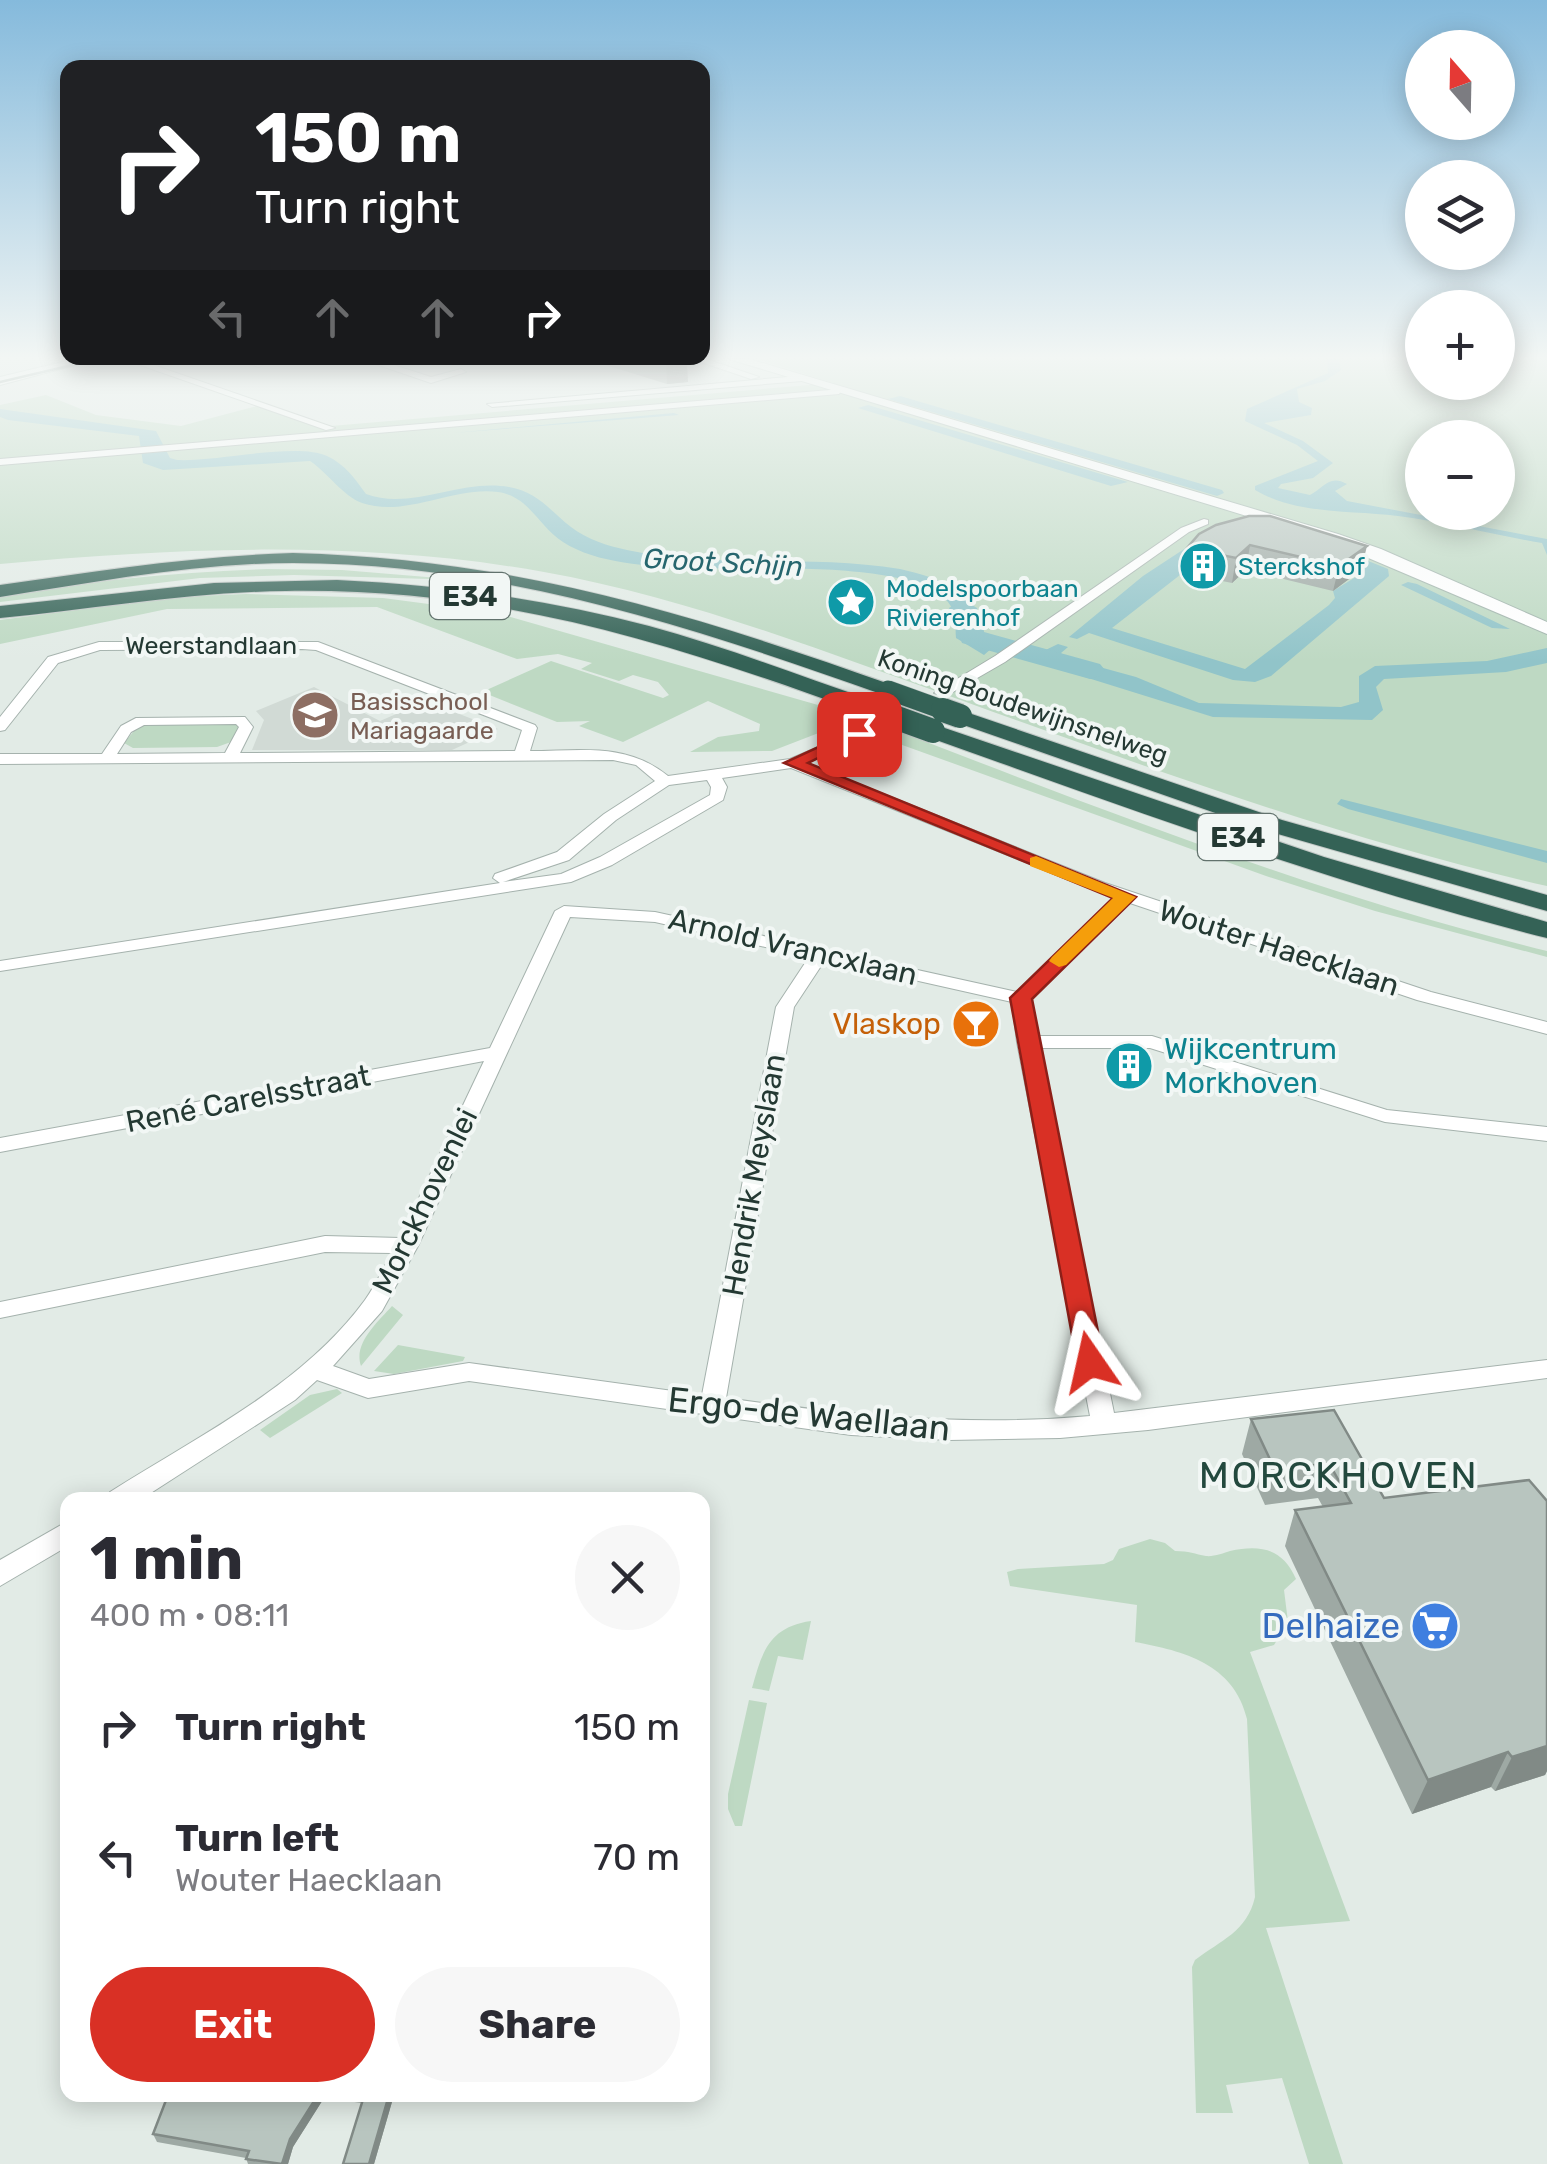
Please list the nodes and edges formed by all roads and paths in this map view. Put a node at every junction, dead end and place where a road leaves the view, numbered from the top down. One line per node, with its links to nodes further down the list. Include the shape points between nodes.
1 (1072, 460): 7 (street, via 1352,543)
2 (1204, 522): 8 (street)
3 (289, 558): 4 (highway); 5 (highway, Koning Boudewijnsnelweg / E34); 22 (highway, Koning Boudewijnsnelweg / E34, bridge, via 435,567 579,590 687,619 1273,825)
4 (0, 572)
5 (0, 591)
6 (6, 612): 24 (highway, Koning Boudewijnsnelweg / E34, bridge, via 232,586 421,590 534,606 651,633 1252,842)
7 (1547, 629)
8 (941, 693)
9 (880, 726): 15 (street)
10 (0, 727): 11 (street, Weerstandlaan, via 53,660 99,646 302,645 530,728)
11 (521, 757): 13 (street); 17 (street, via 624,756)
12 (106, 759): 13 (street); 13 (street, via 126,728 141,721 240,720 246,727); 14 (street)
13 (229, 759)
14 (0, 760)
15 (793, 763): 16 (street); 20 (street, Wouter Haecklaan)
16 (711, 772): 17 (street); 19 (street, via 720,792 710,802 592,868)
17 (665, 781): 18 (street, via 563,856)
18 (525, 871): 19 (street); 21 (street)
19 (545, 882): 21 (street); 23 (street)
20 (1126, 897): 27 (street); 28 (street, Wouter Haecklaan, via 1424,996)
21 (412, 900): 26 (street)
22 (1547, 903)
23 (564, 910): 25 (street, Arnold Vrancxlaan, via 655,916); 30 (street, Morckhovenlei)
24 (1547, 930)
25 (820, 954): 27 (street, Arnold Vrancxlaan); 37 (street, Hendrik Meyslaan, via 785,1007)
26 (0, 966)
27 (1021, 998): 29 (street)
28 (1547, 1028)
29 (1027, 1042): 31 (street, via 1152,1042 1384,1116); 38 (street)
30 (496, 1052): 32 (street, René Carelsstraat); 33 (street, Morckhovenlei)
31 (1547, 1134)
32 (0, 1145)
33 (408, 1246): 34 (street, via 325,1244); 35 (street, Morckhovenlei, via 374,1305)
34 (0, 1310)
35 (315, 1369): 37 (street, Ergo-de Waellaan, via 368,1388 469,1372); 39 (street, Morckhovenlei)
36 (1547, 1369): 38 (street, Ergo-de Waellaan)
37 (712, 1406): 38 (street, Ergo-de Waellaan, via 949,1430)
38 (1104, 1424)
39 (132, 1492)
40 (60, 1537): 41 (street)
41 (0, 1574)

